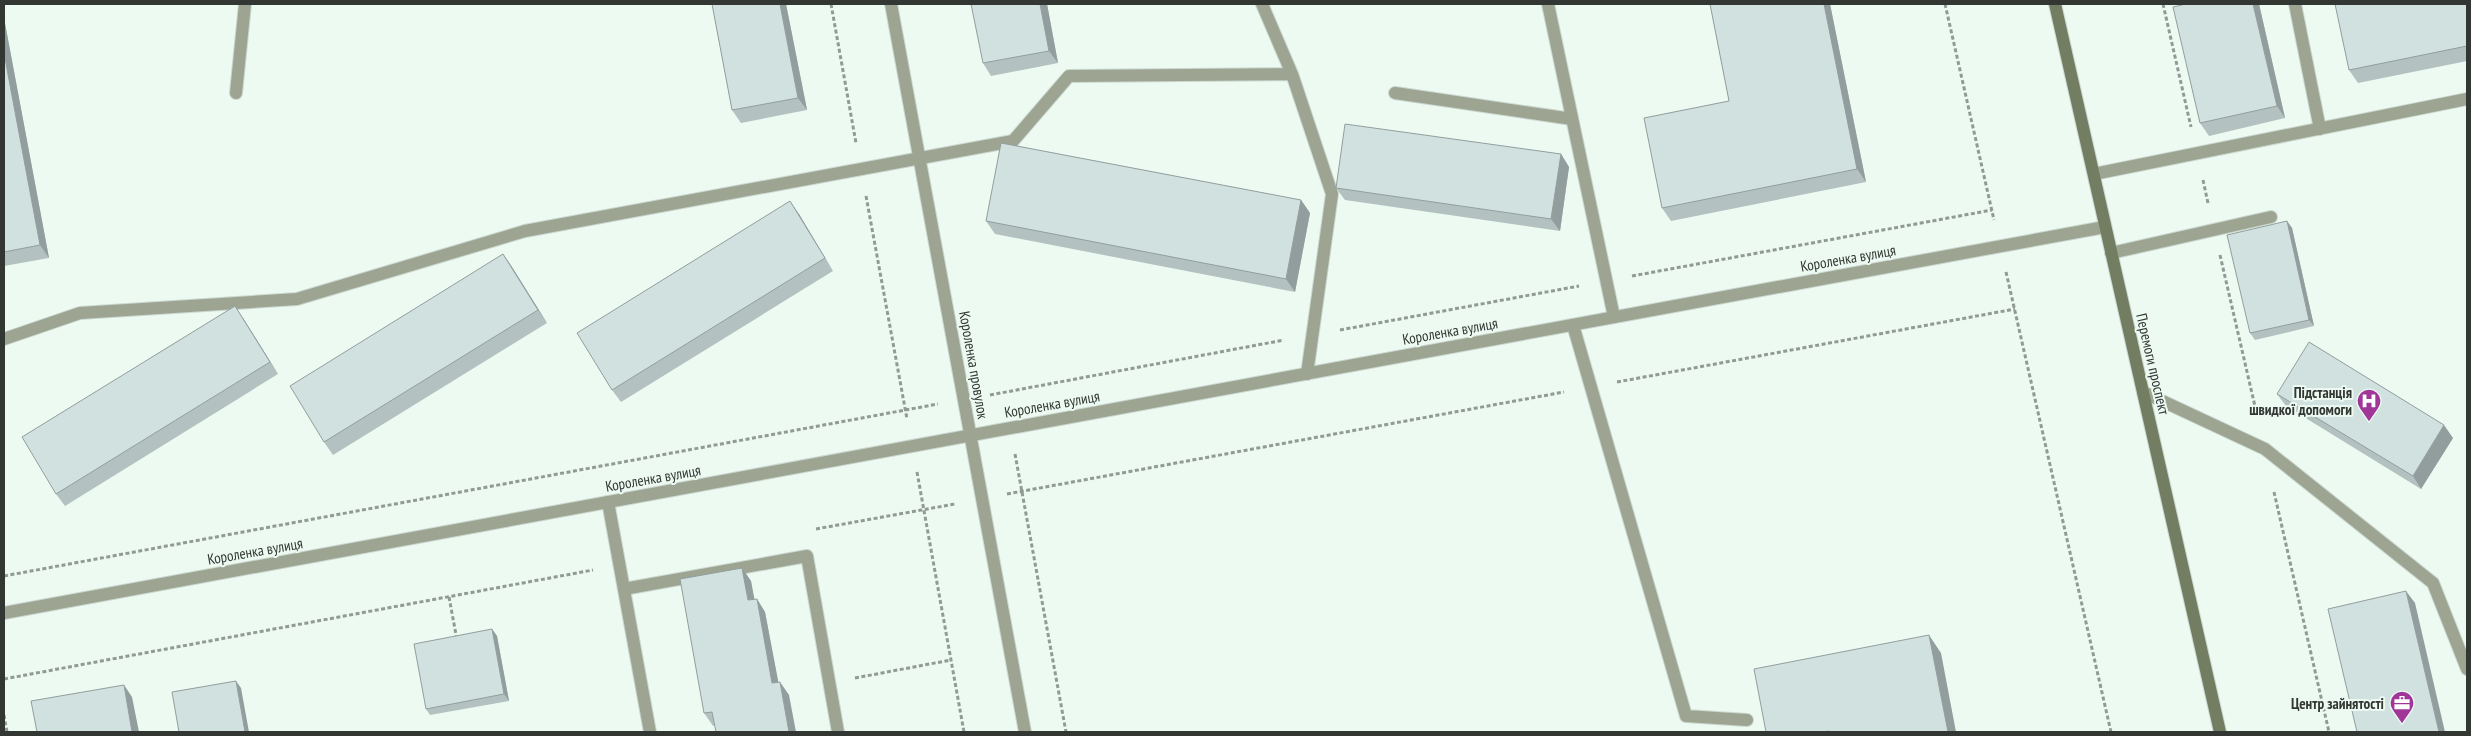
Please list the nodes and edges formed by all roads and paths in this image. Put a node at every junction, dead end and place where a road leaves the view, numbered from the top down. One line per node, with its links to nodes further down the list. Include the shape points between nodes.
1 (245, 4): 11 (street)
2 (831, 4): 18 (path)
3 (891, 4): 17 (street, Короленка провулок)
4 (1262, 4): 10 (street)
5 (1548, 4): 14 (street)
6 (1945, 4): 20 (path)
7 (2055, 4): 19 (main road, Перемоги проспект)
8 (2163, 4): 16 (path)
9 (2295, 4): 15 (street)
10 (1292, 74): 17 (street, via 1069,76 1013,141); 29 (street, via 1332,194)
11 (236, 93)
12 (1395, 93): 14 (street)
13 (2467, 99): 15 (street)
14 (1572, 119): 26 (street)
15 (2320, 129): 16 (street)
16 (2197, 154): 19 (street); 23 (path)
17 (920, 158): 18 (street); 34 (street, Короленка провулок)
18 (861, 169): 30 (street, via 525,231 297,300 80,313); 35 (path)
19 (2094, 174): 22 (main road, Перемоги проспект)
20 (1992, 210): 24 (path); 26 (path)
21 (2271, 217): 23 (street)
22 (2105, 227): 24 (street, Короленка вулиця); 25 (main road, Перемоги проспект)
23 (2214, 230): 25 (street)
24 (2000, 247): 27 (street, Короленка вулиця); 56 (path)
25 (2111, 253): 33 (main road, Перемоги проспект)
26 (1606, 281): 27 (street); 29 (path)
27 (1614, 317): 28 (street, Короленка вулиця)
28 (1573, 325): 31 (street, Короленка вулиця); 49 (street, via 1686,716)
29 (1312, 335): 31 (street); 32 (path)
30 (4, 339)
31 (1307, 374): 36 (street, Короленка вулиця)
32 (1004, 392): 34 (path); 36 (path)
33 (2143, 392): 46 (street, via 2264,449 2433,583); 57 (main road, Перемоги проспект)
34 (964, 399): 35 (path); 37 (street, Короленка провулок)
35 (905, 410): 38 (path); 40 (path)
36 (1010, 428): 37 (street, Короленка вулиця); 55 (path)
37 (970, 436): 38 (street, Короленка вулиця); 54 (street, Короленка провулок)
38 (912, 447): 39 (street, Короленка вулиця); 45 (path)
39 (608, 502): 41 (street); 43 (street, Короленка вулиця)
40 (4, 576)
41 (624, 589): 47 (street, via 807,556); 51 (street)
42 (449, 597): 44 (path)
43 (4, 613)
44 (458, 643)
45 (951, 660): 47 (path); 53 (path)
46 (2467, 669)
47 (830, 682): 52 (street)
48 (4, 715): 50 (path)
49 (1747, 720)
50 (7, 732)
51 (650, 732)
52 (838, 732)
53 (964, 732)
54 (1025, 732)
55 (1066, 732)
56 (2112, 732)
57 (2220, 732)

